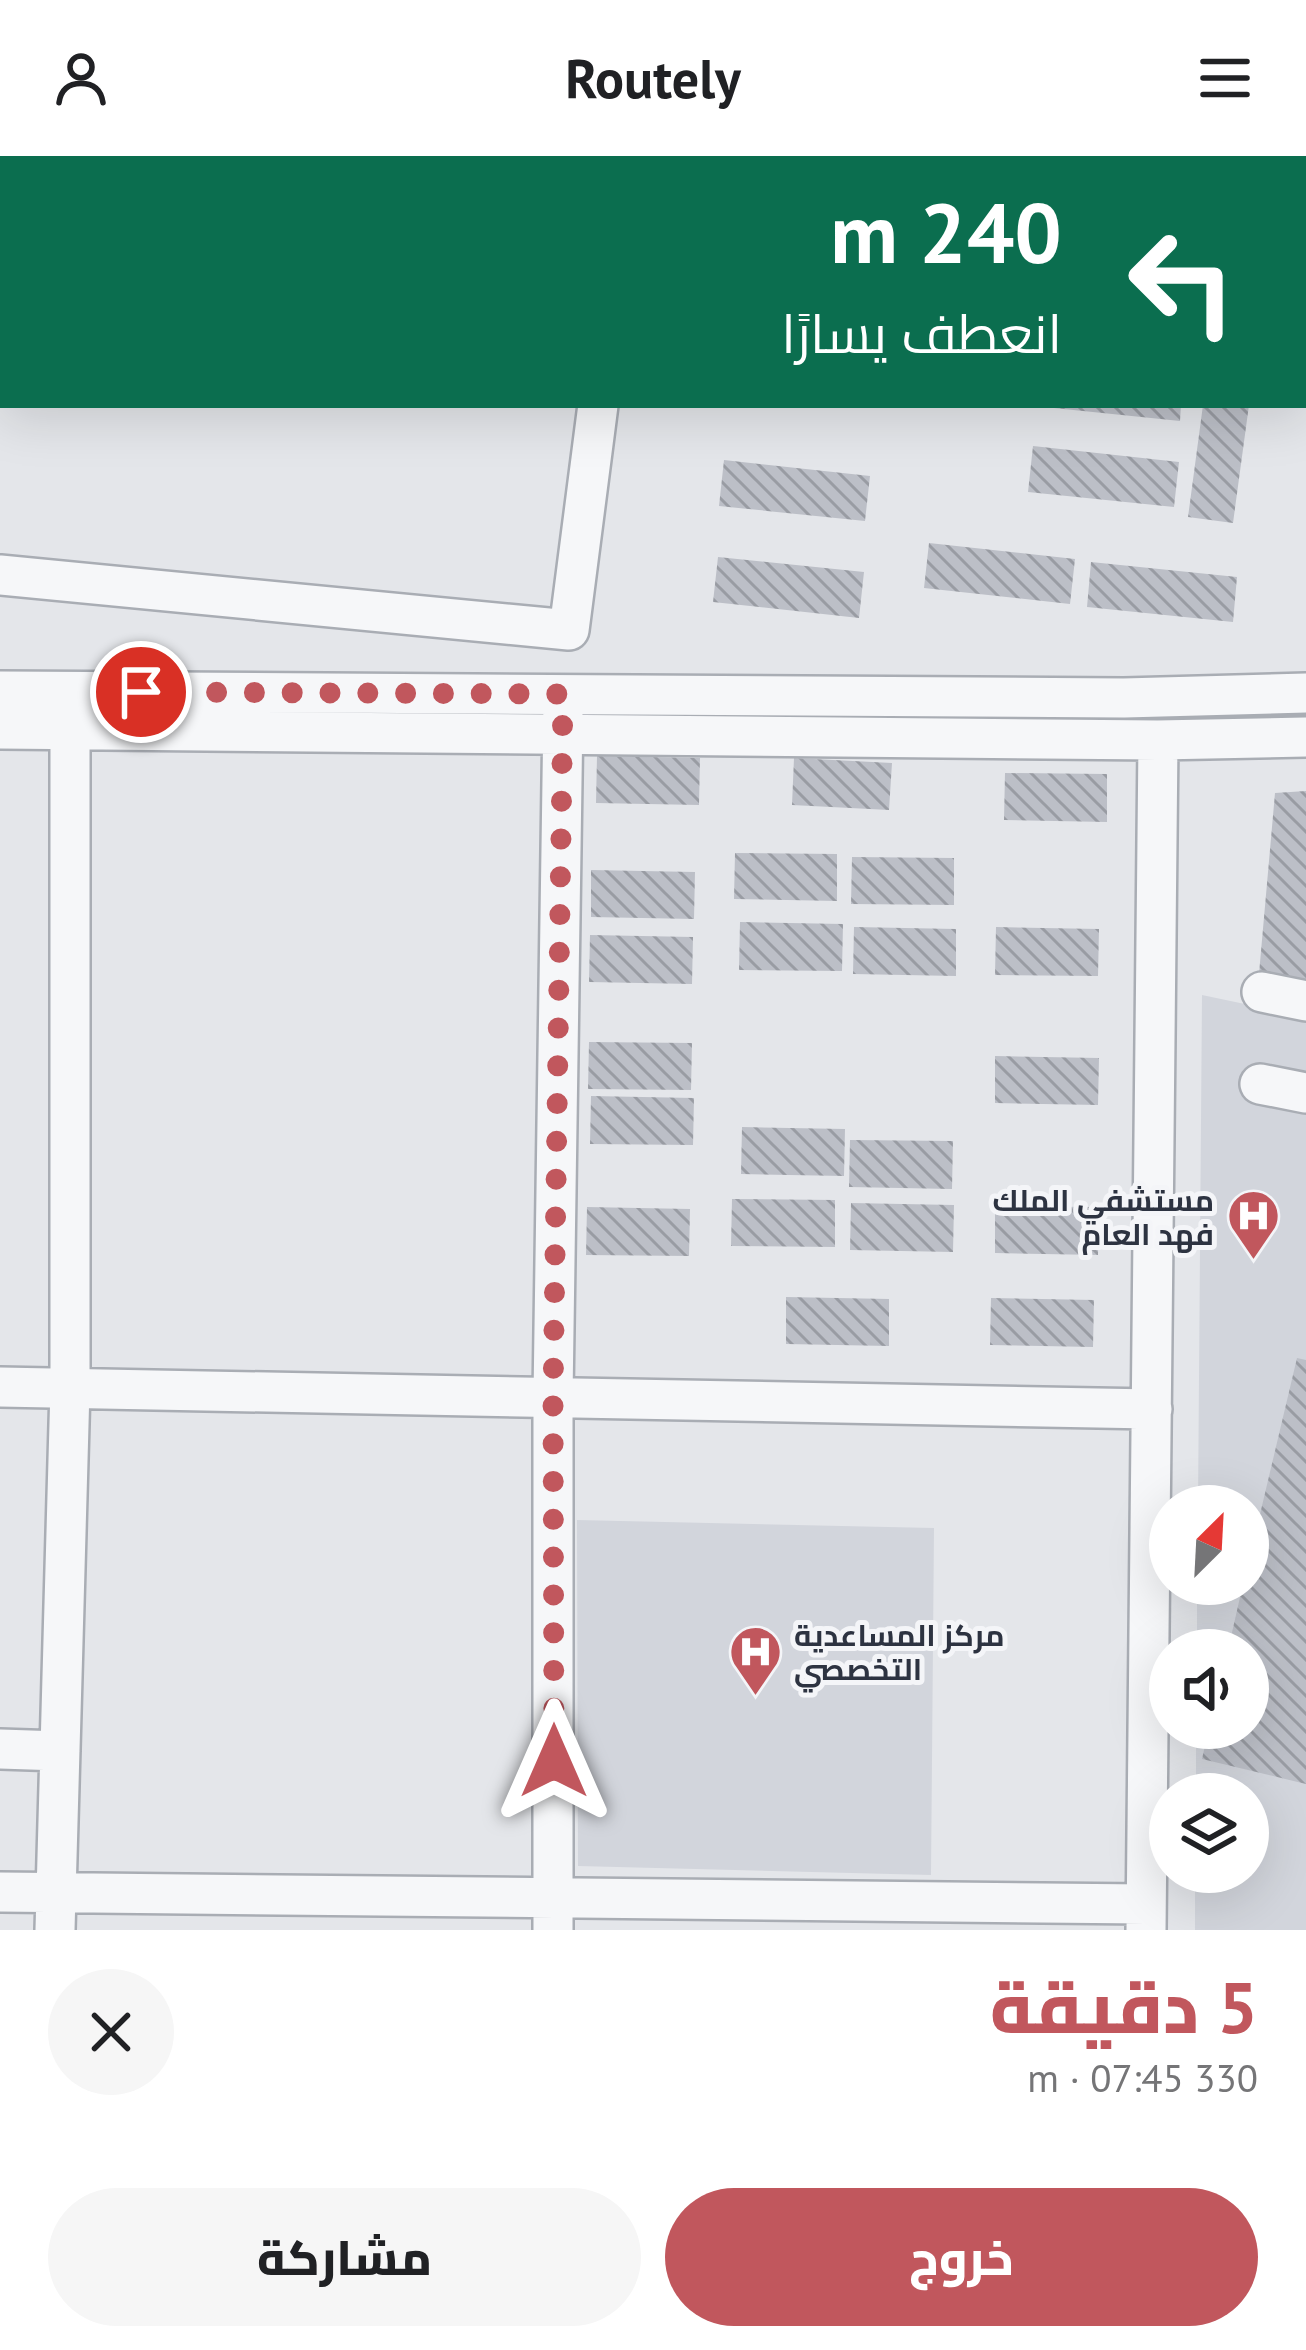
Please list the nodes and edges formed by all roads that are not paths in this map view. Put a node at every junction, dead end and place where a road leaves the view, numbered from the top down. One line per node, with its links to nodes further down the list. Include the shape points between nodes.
1 (598, 408): 2 (street, via 568,630)
2 (0, 575)
3 (0, 691): 5 (street)
4 (1306, 693): 5 (street)
5 (563, 694): 8 (street)
6 (0, 729): 7 (street)
7 (70, 729): 8 (street); 16 (street)
8 (562, 734): 10 (street); 17 (street)
9 (1306, 736): 10 (street)
10 (1158, 740): 18 (street)
11 (1262, 992): 12 (street)
12 (1306, 1001)
13 (1260, 1084): 14 (street)
14 (1306, 1093)
15 (0, 1387): 16 (street)
16 (70, 1388): 17 (street); 20 (street)
17 (553, 1397): 18 (street); 23 (street)
18 (1152, 1409): 24 (street)
19 (0, 1749): 20 (street)
20 (60, 1751): 22 (street)
21 (0, 1892): 22 (street)
22 (56, 1911): 23 (street)
23 (553, 1914): 24 (street)
24 (1146, 1917)

